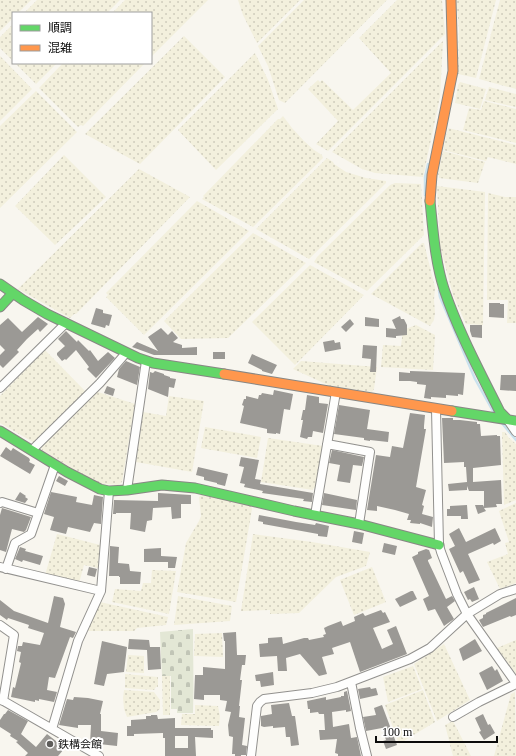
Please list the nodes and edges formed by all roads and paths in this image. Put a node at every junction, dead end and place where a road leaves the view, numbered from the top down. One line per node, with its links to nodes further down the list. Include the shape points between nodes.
1 (451, 0): 11 (street, via 453,71 432,174 430,200 435,247 444,288)
2 (0, 284): 3 (street)
3 (12, 294): 4 (street); 5 (street)
4 (0, 307)
5 (66, 323): 6 (street); 8 (street)
6 (126, 353): 7 (street); 15 (street)
7 (146, 361): 9 (street); 17 (street)
8 (0, 388)
9 (336, 392): 10 (street); 14 (street)
10 (436, 409): 11 (street); 23 (street)
11 (505, 419): 13 (street)
12 (0, 431): 15 (street)
13 (516, 432)
14 (327, 444): 21 (street); 22 (street, via 370,452)
15 (32, 450): 16 (street)
16 (54, 465): 18 (street, via 87,484); 20 (street)
17 (127, 490): 18 (street); 21 (street, via 162,485 195,488)
18 (109, 491): 26 (street)
19 (0, 504): 20 (street, via 2,502)
20 (38, 513): 24 (street, via 31,534 15,543)
21 (315, 515): 22 (street)
22 (359, 524): 23 (street)
23 (439, 545): 27 (street)
24 (3, 568): 26 (street)
25 (516, 590): 27 (street, via 500,594)
26 (101, 591): 33 (street, via 78,641)
27 (467, 614): 29 (street, via 430,648 410,659); 30 (street)
28 (0, 625): 31 (street, via 14,635)
29 (351, 682): 35 (street, via 318,691 264,699 256,712); 36 (street)
30 (516, 683): 32 (street)
31 (1, 700): 33 (street)
32 (453, 717)
33 (52, 729): 34 (street)
34 (99, 756)
35 (251, 756)
36 (367, 756)

